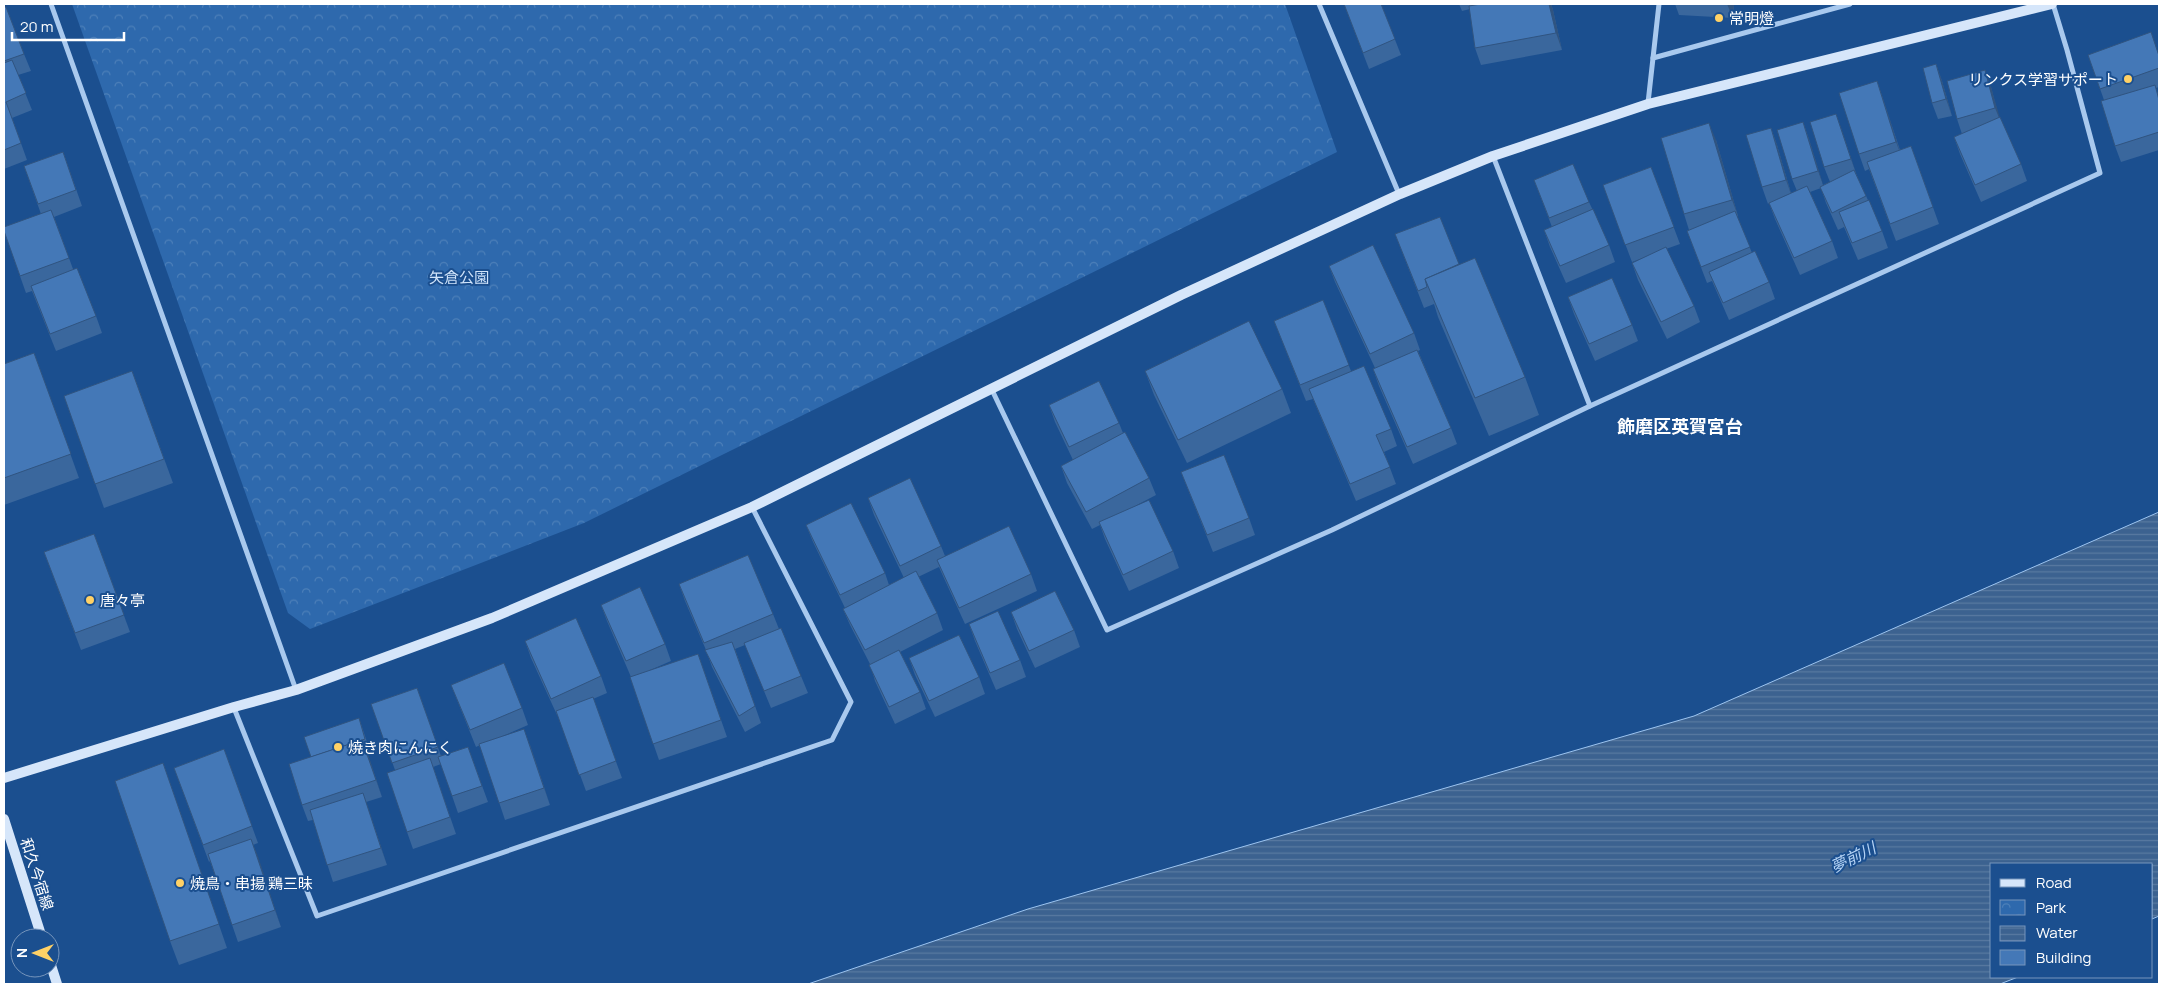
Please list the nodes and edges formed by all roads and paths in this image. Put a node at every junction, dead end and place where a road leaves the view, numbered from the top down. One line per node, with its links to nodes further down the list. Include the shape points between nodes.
1 (51, 4): 13 (street)
2 (1319, 4): 9 (street)
3 (1659, 4): 6 (street)
4 (1850, 4): 6 (street)
5 (2053, 4): 7 (street); 11 (street, via 2100,173)
6 (1654, 58): 7 (street)
7 (1648, 104): 8 (street)
8 (1493, 156): 9 (street); 11 (street)
9 (1400, 194): 10 (street, via 1181,295)
10 (992, 390): 11 (street, via 1107,630 1332,530); 12 (street)
11 (1590, 406)
12 (752, 507): 13 (street, via 492,618); 14 (street, via 851,702 832,740 317,916)
13 (296, 690): 14 (street)
14 (234, 707): 15 (street)
15 (4, 778)
16 (4, 819): 17 (street, 和久今宿線)
17 (39, 928)

